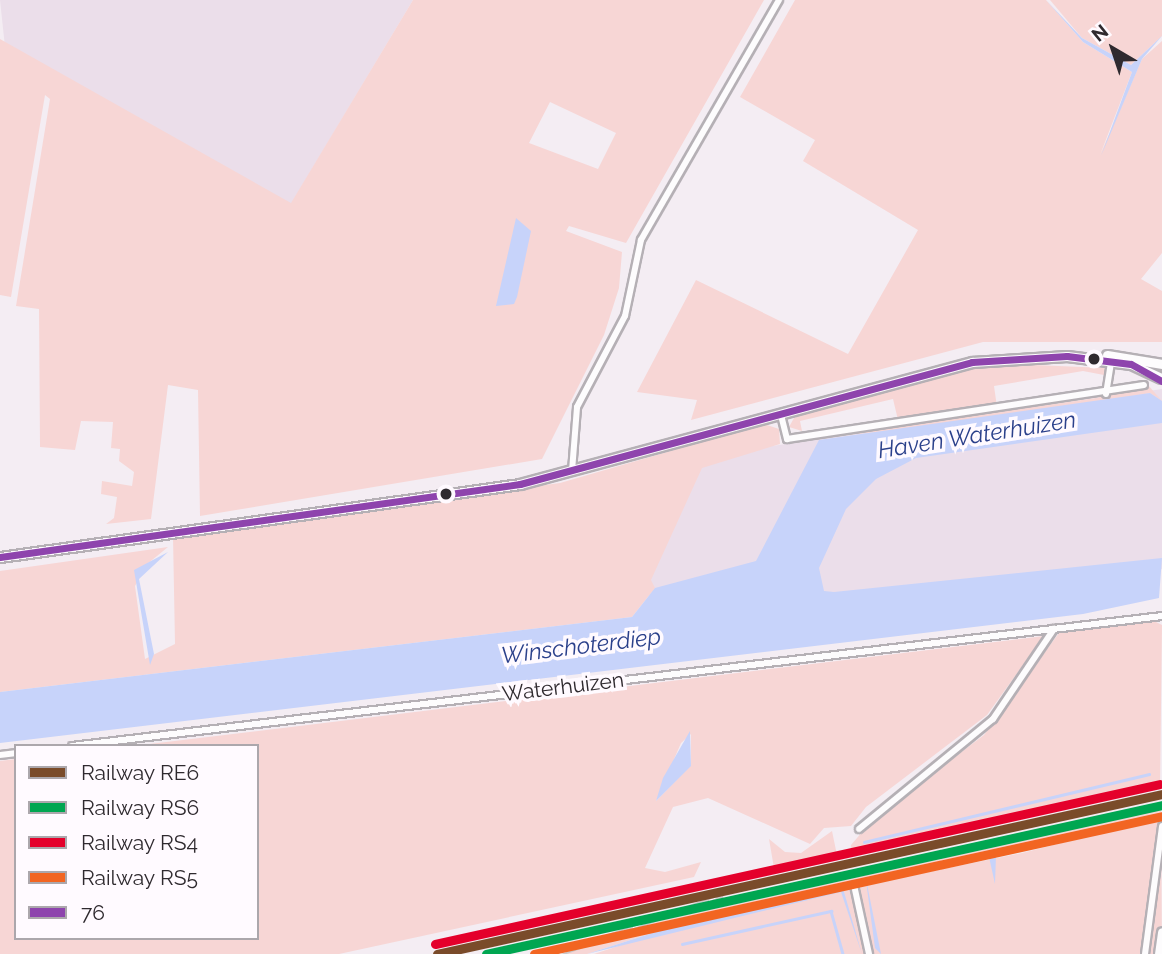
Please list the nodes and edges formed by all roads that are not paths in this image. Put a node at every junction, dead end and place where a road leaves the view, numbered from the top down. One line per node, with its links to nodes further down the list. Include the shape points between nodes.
1 (779, 0): 10 (street, via 640,240 625,316 578,407)
2 (1068, 356): 3 (main road); 4 (main road); 9 (main road, via 945,368)
3 (1111, 361): 6 (main road); 8 (street)
4 (1162, 364)
5 (1162, 371): 6 (main road)
6 (1162, 379)
7 (1144, 385): 8 (street)
8 (1106, 394): 9 (street, via 787,439)
9 (781, 415): 10 (main road)
10 (572, 473): 11 (main road)
11 (0, 557)
12 (1162, 616): 13 (street, Waterhuizen)
13 (1054, 629): 14 (street, Waterhuizen); 16 (street, via 996,716)
14 (89, 744)
15 (1162, 826): 20 (street)
16 (859, 830)
17 (854, 884): 19 (street)
18 (1162, 932): 21 (main road)
19 (869, 954)
20 (1144, 954)
21 (1159, 954)

